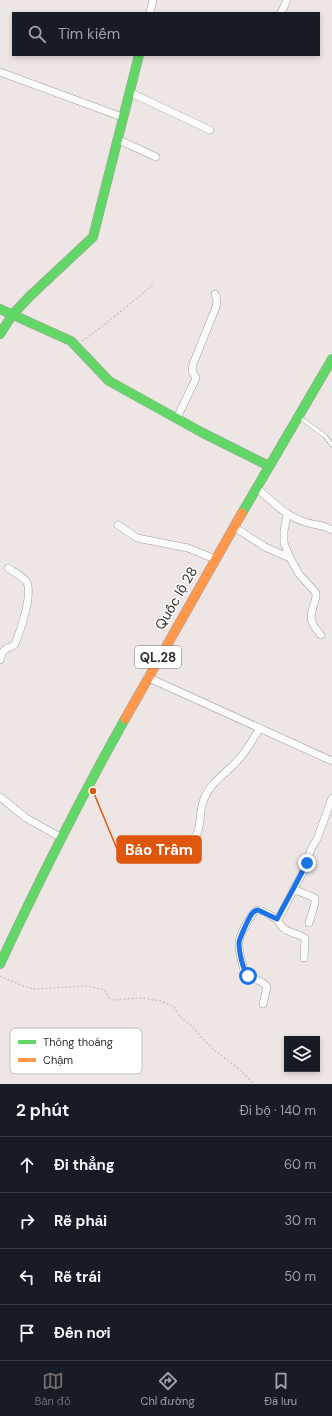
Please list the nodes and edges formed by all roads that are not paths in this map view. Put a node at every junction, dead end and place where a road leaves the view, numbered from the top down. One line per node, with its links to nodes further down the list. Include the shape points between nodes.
1 (153, 0): 3 (street)
2 (287, 0): 4 (street)
3 (150, 12)
4 (281, 12)
5 (139, 56): 7 (main road)
6 (0, 72): 8 (street)
7 (129, 92): 8 (main road); 9 (street)
8 (122, 117): 10 (main road)
9 (210, 130)
10 (117, 139): 11 (street); 14 (main road, via 93,237)
11 (156, 157)
12 (215, 294): 18 (street, via 216,307 192,369 196,378)
13 (0, 309): 14 (main road)
14 (13, 314): 15 (main road); 18 (main road, via 71,341 109,382)
15 (0, 334)
16 (332, 359): 17 (main road, Quốc lộ 28 / QL.28)
17 (299, 417): 19 (lane, via 325,436); 20 (main road, Quốc lộ 28 / QL.28)
18 (177, 418): 20 (main road)
19 (332, 445)
20 (269, 466): 21 (main road, Quốc lộ 28 / QL.28)
21 (257, 488): 22 (street); 24 (main road, Quốc lộ 28 / QL.28)
22 (287, 515): 25 (street); 26 (street, via 284,543)
23 (118, 525): 27 (street, via 137,538 188,548)
24 (234, 527): 26 (street, via 265,547); 27 (main road, Quốc lộ 28 / QL.28)
25 (332, 530)
26 (290, 558): 29 (street, via 299,574 316,593 311,620)
27 (215, 559): 31 (main road, Quốc lộ 28 / QL.28)
28 (8, 568): 30 (street, via 25,580 29,592 15,644 6,647)
29 (321, 635)
30 (0, 660)
31 (147, 677): 32 (street); 36 (main road, Quốc lộ 28 / QL.28)
32 (260, 728): 33 (street); 37 (street, via 239,759 211,785 203,799 198,831)
33 (332, 761)
34 (0, 797): 36 (street, via 26,818)
35 (332, 798): 38 (street, via 307,863)
36 (60, 837): 42 (main road, Quốc lộ 28 / QL.28)
37 (193, 840)
38 (293, 889): 39 (street); 40 (street, via 315,898)
39 (277, 919): 41 (street, via 286,931 305,938); 43 (street, via 256,910 239,941 245,974 264,982 267,987)
40 (309, 923)
41 (304, 958)
42 (0, 964)
43 (263, 1004)

